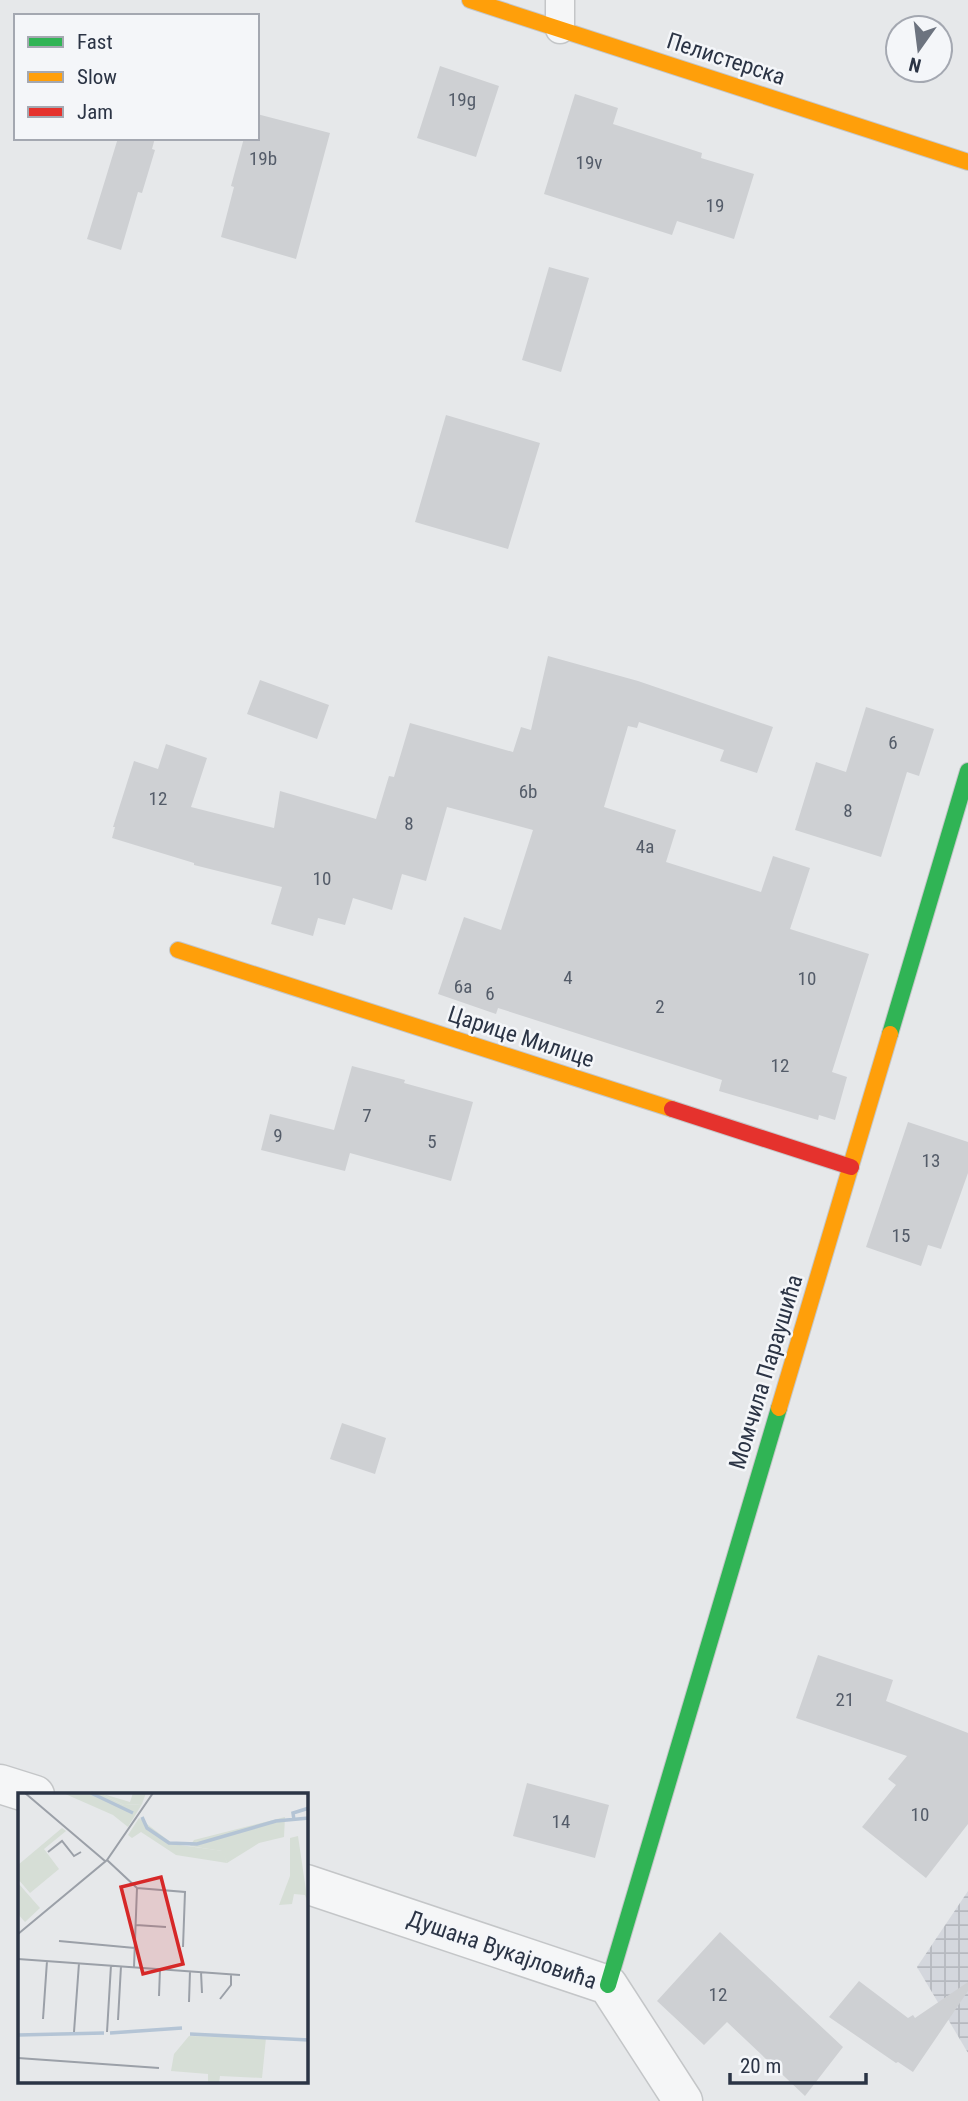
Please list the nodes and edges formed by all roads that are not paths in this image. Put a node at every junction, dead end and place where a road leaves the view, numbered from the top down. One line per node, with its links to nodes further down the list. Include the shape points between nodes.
1 (470, 0): 3 (street, Пелистерска)
2 (560, 0): 3 (lane)
3 (560, 29): 4 (street, Пелистерска)
4 (968, 162)
5 (968, 771): 7 (street, Момчила Параушића)
6 (178, 950): 7 (street, Царице Милице)
7 (851, 1167): 11 (street, Момчила Параушића)
8 (0, 1783): 9 (street)
9 (29, 1793)
10 (308, 1885): 11 (street, Душана Вукајловића)
11 (608, 1985): 12 (street, Душана Вукајловића)
12 (683, 2101)

